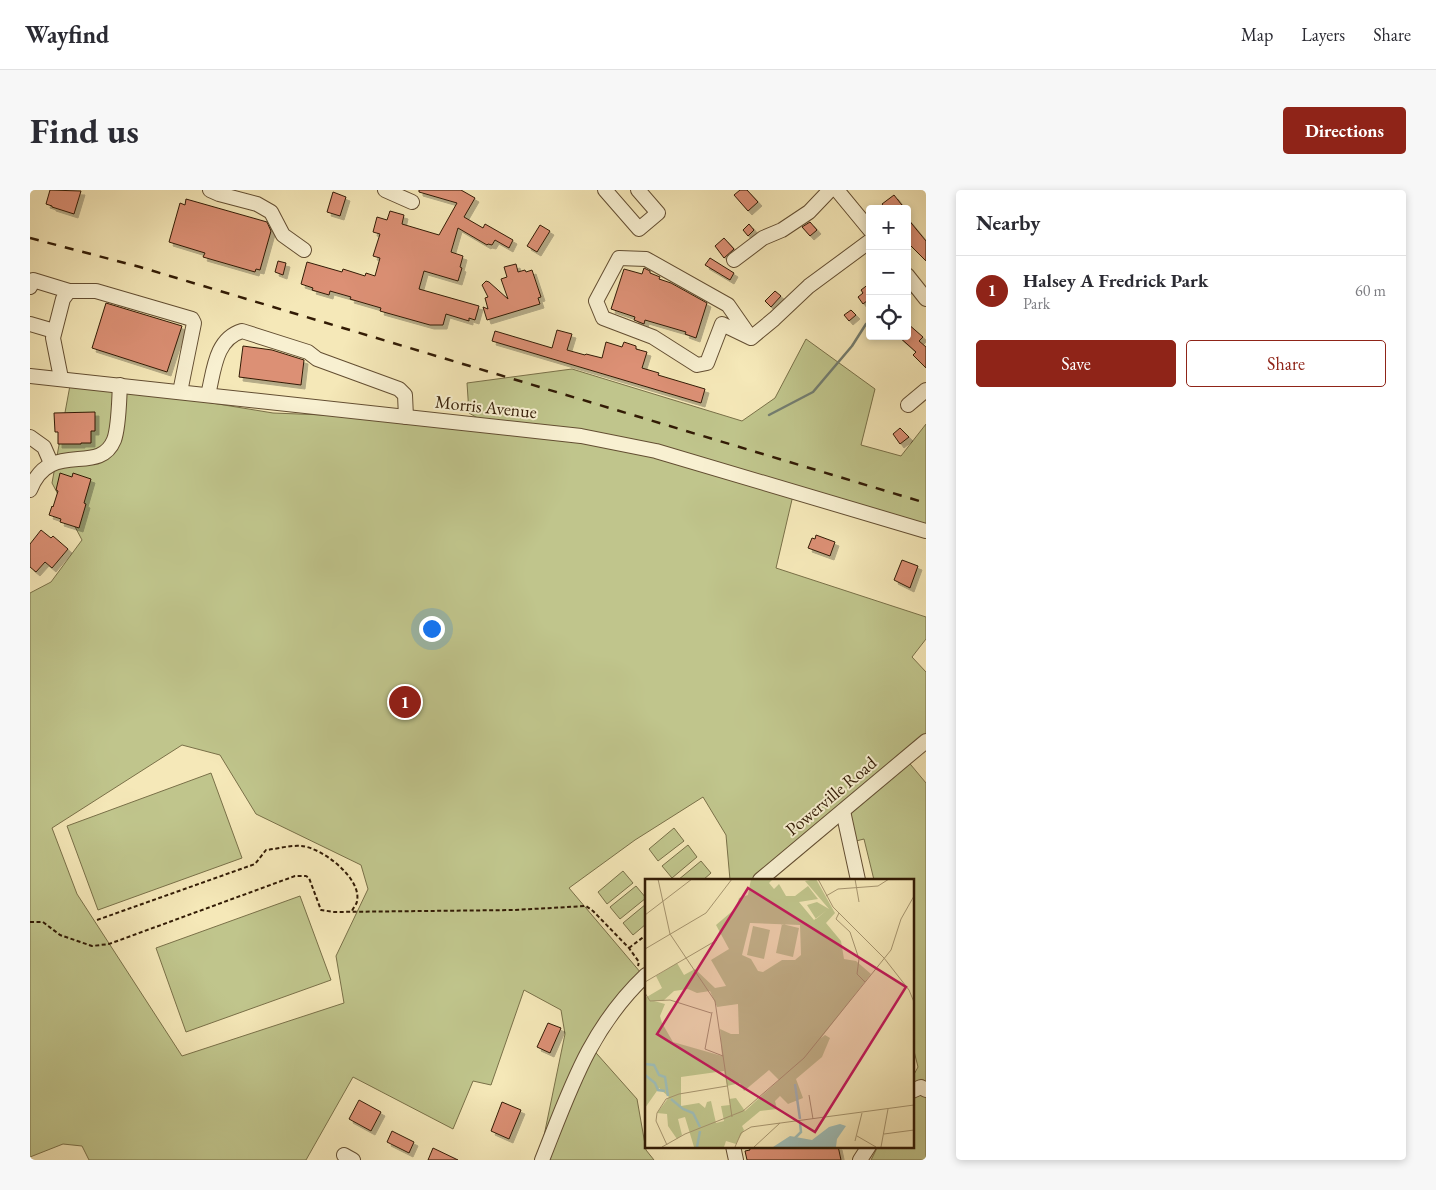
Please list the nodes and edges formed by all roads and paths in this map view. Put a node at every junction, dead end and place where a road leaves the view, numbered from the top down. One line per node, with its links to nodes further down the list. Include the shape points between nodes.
1 (210, 190): 10 (street, via 257,204 271,212 282,235)
2 (385, 190): 7 (street)
3 (605, 190): 4 (street, via 639,229 658,212)
4 (638, 190)
5 (830, 190): 11 (street, via 809,212 763,238)
6 (837, 190): 8 (street)
7 (412, 202)
8 (866, 225)
9 (866, 244): 18 (street, via 809,286)
10 (304, 250)
11 (734, 260)
12 (911, 280): 15 (street)
13 (30, 288): 14 (street, via 33,280)
14 (70, 291): 17 (street, via 63,299); 23 (street, via 96,291 192,319 194,323)
15 (926, 299)
16 (30, 324): 17 (street)
17 (54, 331): 20 (street)
18 (751, 338): 18 (street, via 722,324 707,364 697,366 653,337 603,318 596,301 619,258 646,260 728,305)
19 (30, 376): 20 (street, Morris Avenue)
20 (61, 378): 21 (street, Morris Avenue)
21 (120, 385): 23 (street, Morris Avenue); 28 (street, via 112,444 98,456)
22 (926, 390): 25 (street)
23 (180, 392): 24 (street, Morris Avenue)
24 (208, 395): 26 (street, Morris Avenue); 26 (street, via 220,348 234,333 242,331 308,352 317,359 400,389 405,395)
25 (908, 405)
26 (406, 417): 30 (street, Morris Avenue, via 628,444)
27 (30, 437): 28 (street, via 44,447)
28 (50, 463): 29 (street, via 36,476)
29 (30, 490)
30 (926, 531)
31 (926, 741): 32 (street, Powerville Road)
32 (843, 811): 33 (street, Powerville Road); 34 (street)
33 (761, 879)
34 (858, 879)
35 (352, 911): 36 (path, via 357,896 347,873 335,861 302,846 266,850 255,864); 37 (path, via 321,910 310,878 295,876 109,944 92,946 60,935 43,922); 39 (path, via 586,906)
36 (97, 920)
37 (30, 922)
38 (645, 936): 39 (path)
39 (629, 948): 40 (path, via 640,962 638,967)
40 (644, 974): 44 (street, via 624,996 594,1041 578,1071)
41 (914, 1090): 42 (street)
42 (926, 1090)
43 (868, 1148): 45 (street)
44 (542, 1160)
45 (860, 1160)

